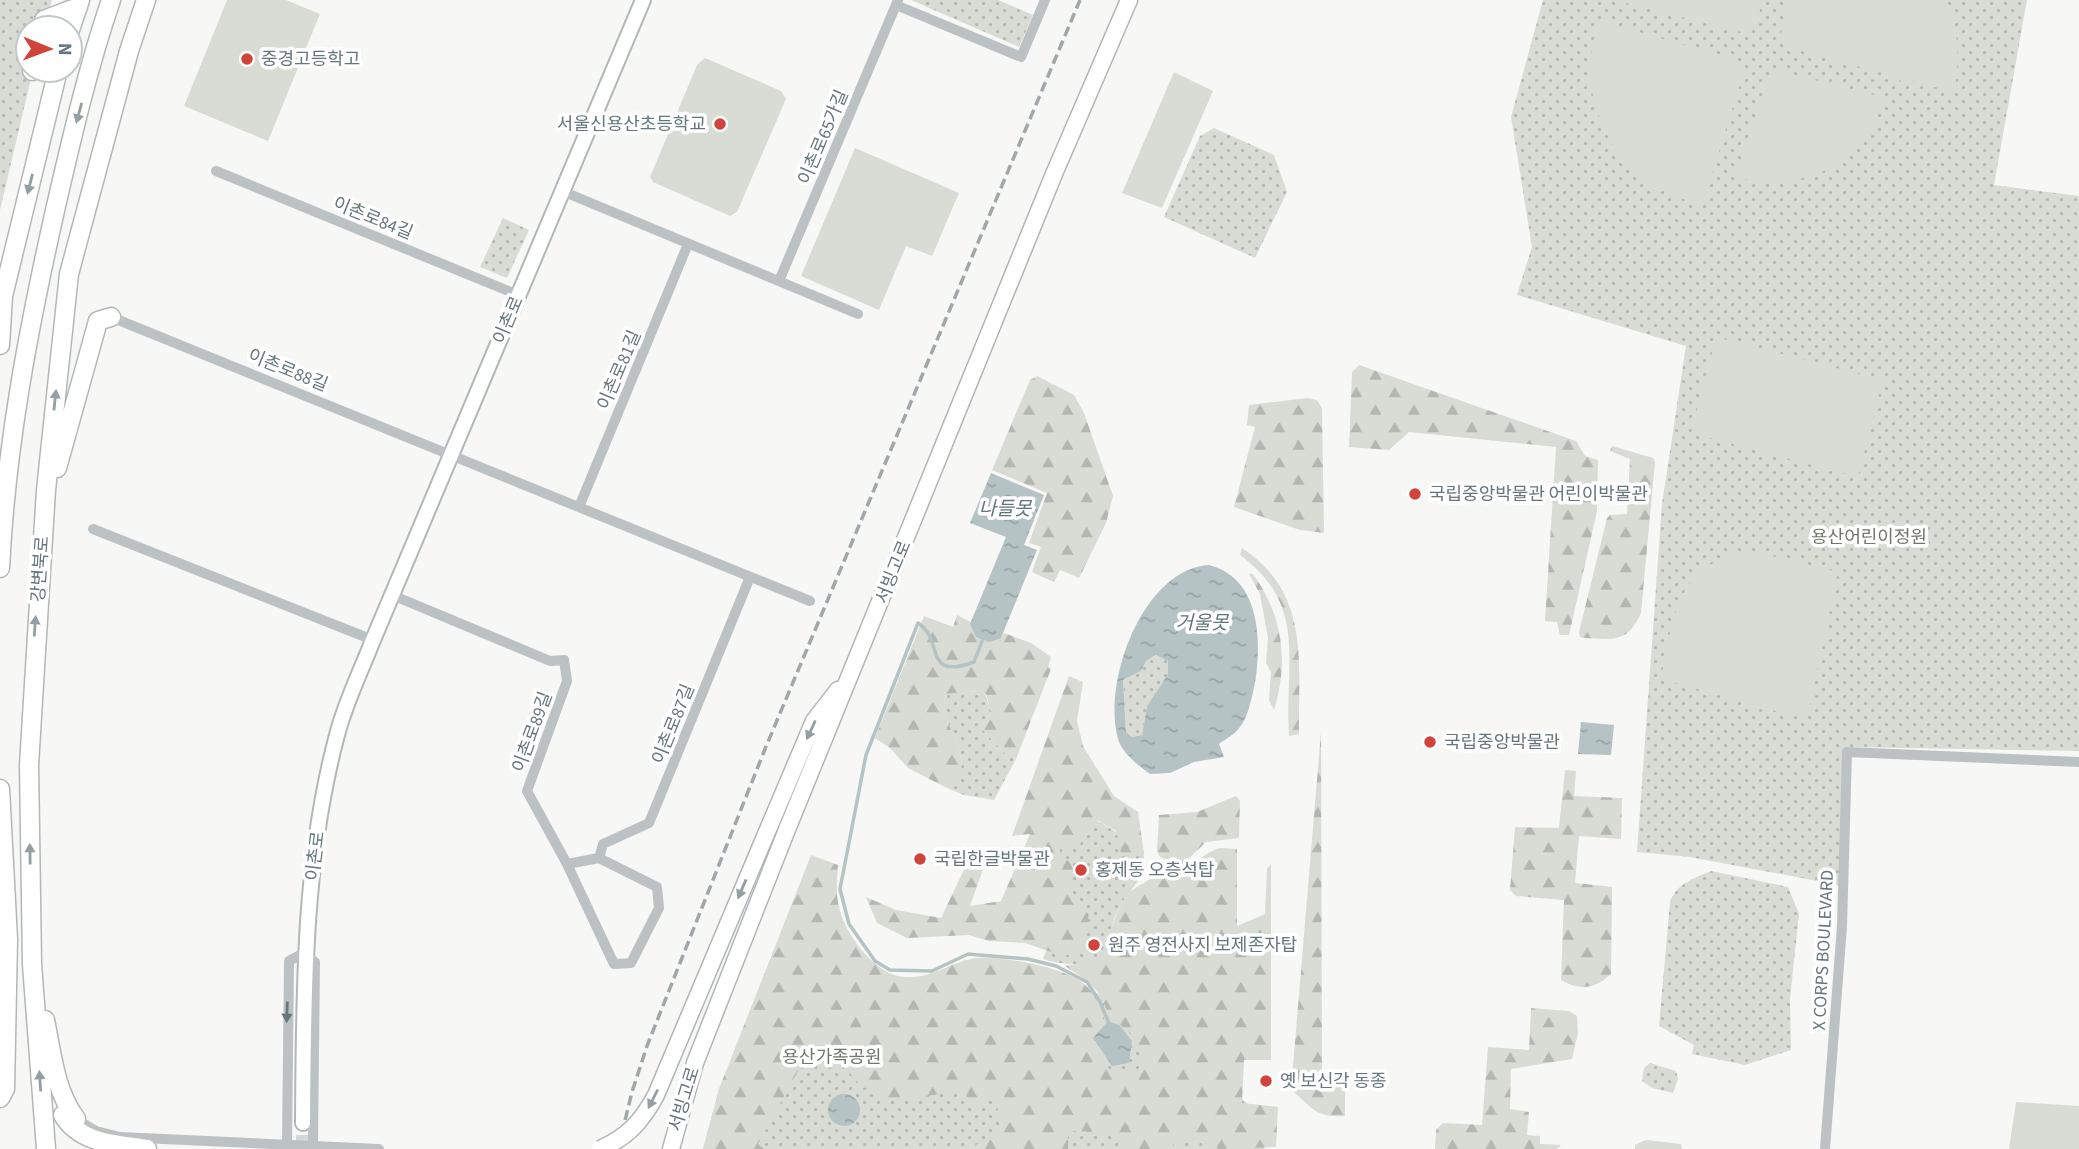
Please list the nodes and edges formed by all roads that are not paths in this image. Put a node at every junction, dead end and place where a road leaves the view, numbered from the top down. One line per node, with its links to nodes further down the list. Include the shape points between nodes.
1 (111, 0): 20 (highway, one-way to 20, via 73,132 35,299 15,402)
2 (146, 0): 22 (highway, 강변북로, one-way to 2, via 69,274)
3 (643, 0): 11 (street, 이촌로)
4 (1045, 0): 6 (street, 이촌로65가길, via 1021,57)
5 (1129, 0): 29 (main road, 서빙고로)
6 (897, 3): 13 (street, 이촌로65가길)
7 (79, 4): 8 (highway)
8 (57, 14)
9 (55, 84): 17 (highway, one-way to 17, via 3,296)
10 (216, 171): 14 (street, 이촌로84길)
11 (562, 191): 12 (street); 14 (street, 이촌로)
12 (688, 244): 13 (street); 21 (street, 이촌로81길)
13 (779, 281): 15 (street)
14 (518, 295): 18 (street, 이촌로)
15 (858, 314)
16 (111, 317): 18 (street, 이촌로88길); 22 (highway, via 98,321)
17 (0, 345)
18 (451, 454): 21 (street); 26 (street, 이촌로)
19 (0, 477): 20 (highway)
20 (4, 500): 24 (highway)
21 (579, 507): 25 (street)
22 (44, 515): 35 (highway, 강변북로, one-way to 22, via 29,765)
23 (93, 529): 28 (street)
24 (0, 568)
25 (750, 577): 27 (street); 32 (street, 이촌로87길, via 649,823 603,844)
26 (392, 595): 28 (street, 이촌로); 33 (street, 이촌로89길, via 550,661 564,660 567,681 527,791)
27 (810, 601)
28 (373, 640): 34 (street, 이촌로, via 337,734 316,839)
29 (851, 675): 45 (main road, one-way to 45, bridge, via 814,721 656,1095 639,1124); 46 (main road, 서빙고로, via 695,1063)
30 (2079, 762): 47 (street, X CORPS BOULEVARD, via 1847,752 1842,926)
31 (0, 789): 37 (highway, via 8,939 5,1089)
32 (599, 858): 33 (street); 33 (street, 이촌로89길, via 657,887 659,908 631,963 614,964)
33 (567, 864)
34 (304, 953): 39 (street, 이촌로); 40 (street, 이촌로, one-way to 40, via 289,961); 41 (street, 이촌로, via 315,962)
35 (32, 964): 36 (highway); 42 (highway, 강변북로, one-way to 35)
36 (55, 1065): 38 (highway, via 65,1104); 43 (highway, via 58,1099 75,1130 100,1142)
37 (0, 1098)
38 (76, 1119): 40 (street, via 96,1131 120,1137)
39 (303, 1123)
40 (287, 1144): 41 (street)
41 (313, 1145): 44 (street)
42 (46, 1149)
43 (147, 1149)
44 (379, 1149)
45 (600, 1149)
46 (671, 1149)
47 (1825, 1149)

